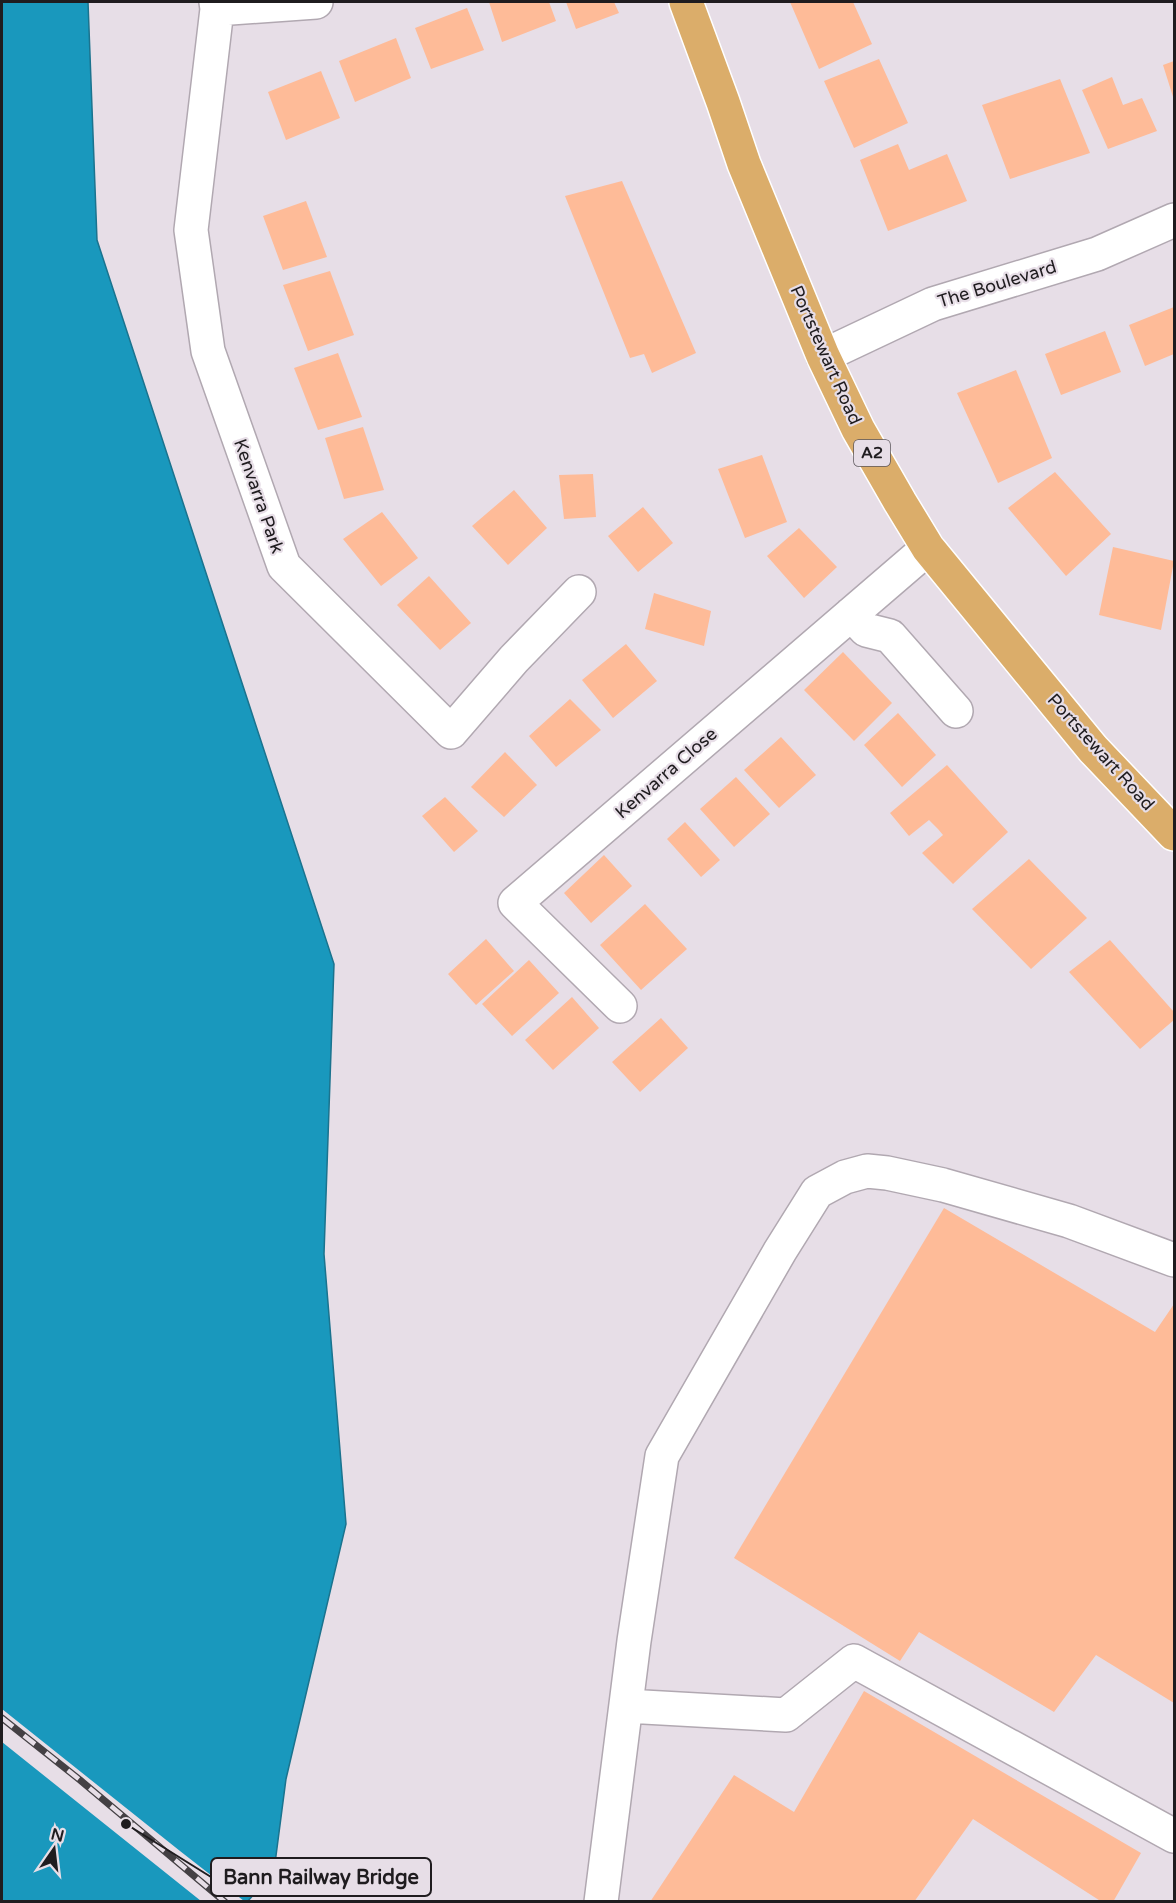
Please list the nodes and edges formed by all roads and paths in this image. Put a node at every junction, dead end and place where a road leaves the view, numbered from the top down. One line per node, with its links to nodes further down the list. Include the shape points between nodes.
1 (316, 2): 3 (street, Kenvarra Park)
2 (686, 2): 5 (main road, Portstewart Road / A2, via 744,164)
3 (217, 5): 7 (street, Kenvarra Park, via 191,230 208,351 284,566 451,732)
4 (1174, 220): 5 (street, The Boulevard, via 1097,254 933,304)
5 (823, 356): 6 (main road, Portstewart Road / A2, via 858,429)
6 (928, 548): 8 (street, Kenvarra Close); 10 (main road, Portstewart Road / A2, via 1093,748)
7 (579, 592)
8 (851, 614): 9 (street, via 866,630 890,636); 11 (street, Kenvarra Close, via 515,903)
9 (956, 711)
10 (1174, 834)
11 (620, 1006)
12 (1174, 1260): 13 (street, via 1070,1221 887,1173 867,1171 845,1177 818,1192 662,1456)
13 (626, 1706): 14 (street, via 786,1715 854,1661); 15 (street)
14 (1174, 1836)
15 (602, 1902)

